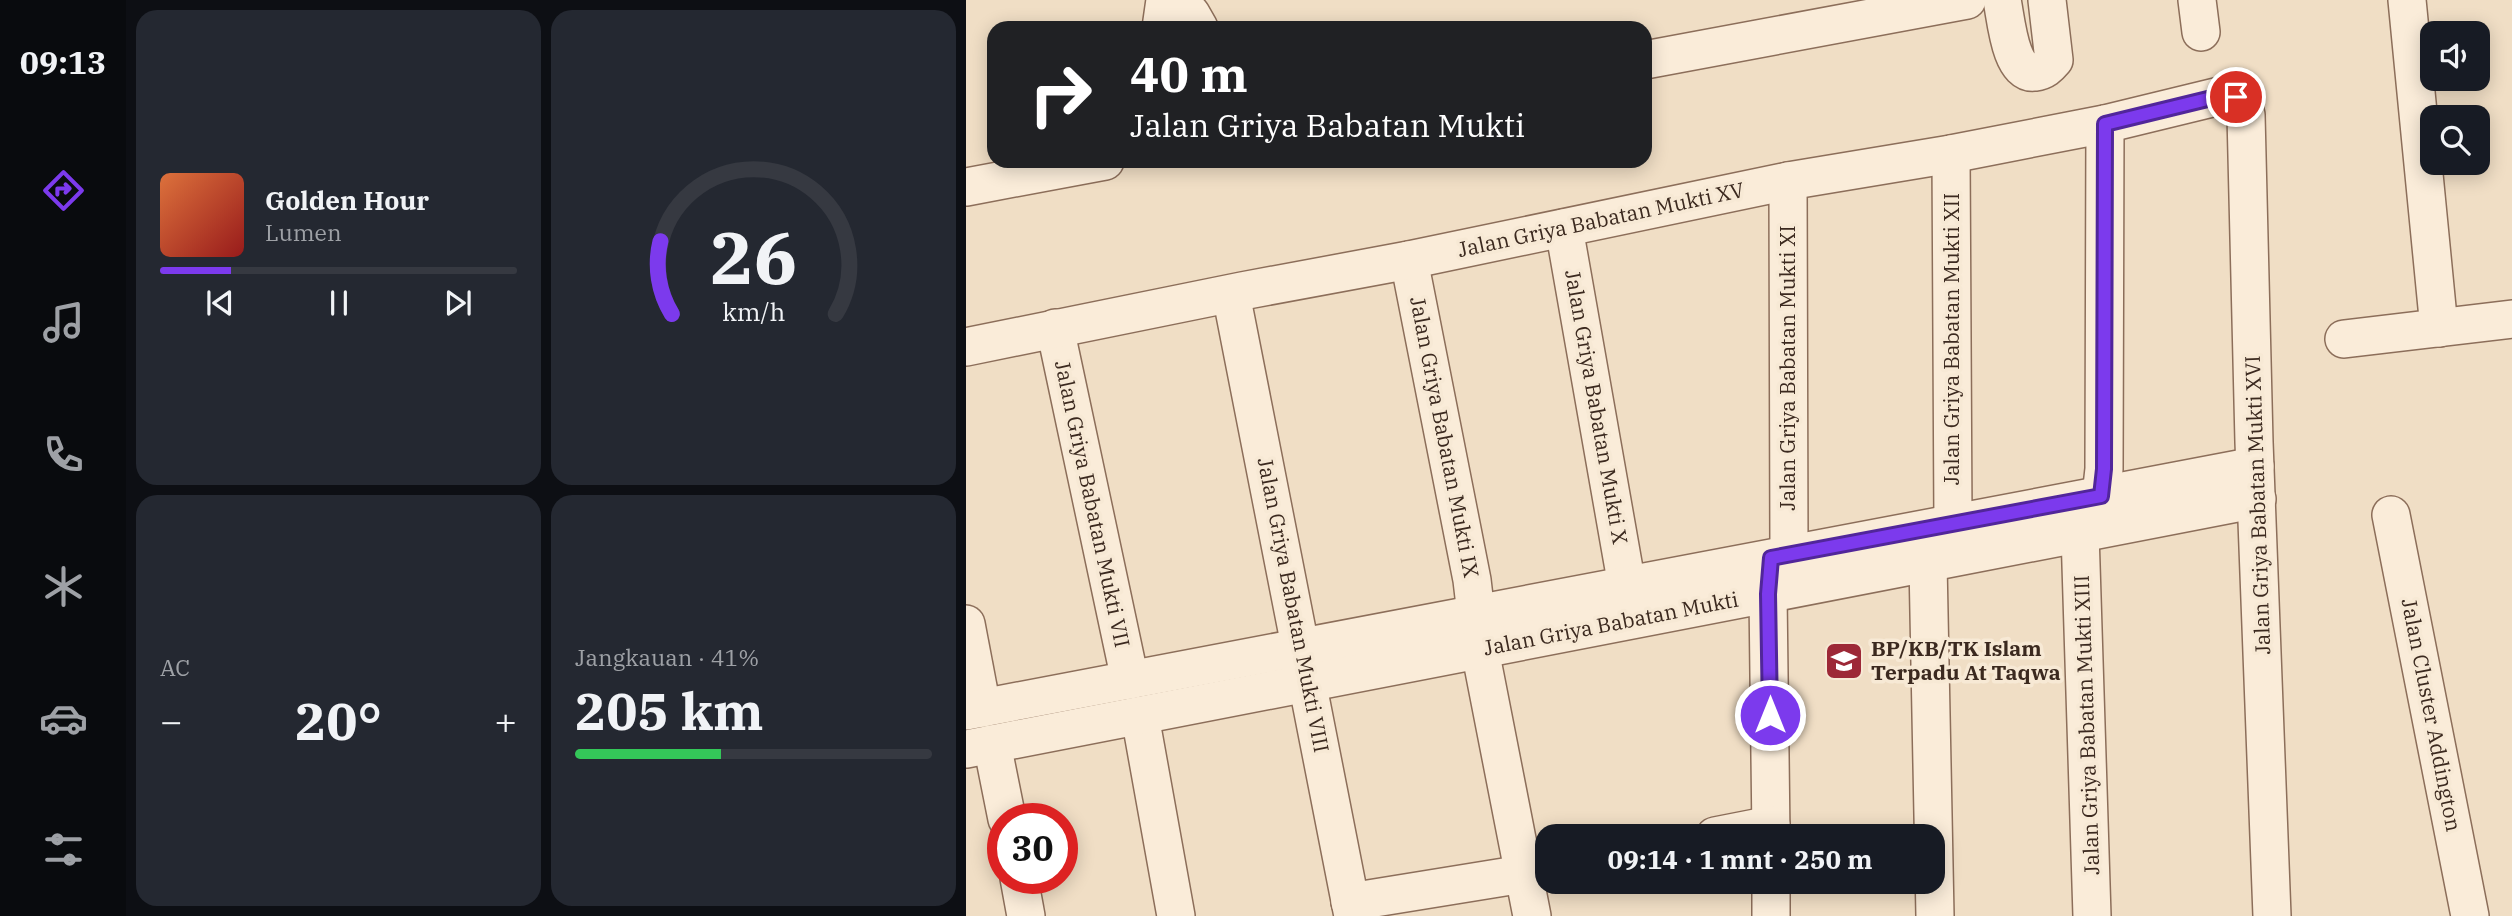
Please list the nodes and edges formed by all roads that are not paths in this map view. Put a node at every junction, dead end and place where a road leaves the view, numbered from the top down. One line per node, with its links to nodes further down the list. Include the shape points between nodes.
1 (1165, 0): 7 (street)
2 (1179, 0): 8 (street)
3 (1967, 0): 9 (street)
4 (2002, 0): 5 (street, via 2014,56 2029,72 2038,72 2054,60)
5 (2048, 0)
6 (2407, 0): 21 (street)
7 (1162, 21)
8 (1195, 21)
9 (1652, 59)
10 (2236, 97): 11 (street, Jalan Griya Babatan Mukti XV, via 2220,96); 24 (street, Jalan Griya Babatan Mukti XVI, via 2246,115)
11 (2105, 124): 12 (street, Jalan Griya Babatan Mukti XV); 25 (street)
12 (1951, 154): 14 (street, Jalan Griya Babatan Mukti XV); 27 (street, Jalan Griya Babatan Mukti XII)
13 (1068, 168): 15 (street)
14 (1788, 181): 16 (street, Jalan Griya Babatan Mukti XV); 29 (street, Jalan Griya Babatan Mukti XI)
15 (966, 187)
16 (1564, 228): 17 (street, Jalan Griya Babatan Mukti XV); 31 (street, Jalan Griya Babatan Mukti X)
17 (1409, 260): 18 (street, Jalan Griya Babatan Mukti XV); 34 (street, Jalan Griya Babatan Mukti IX, via 1472,580)
18 (1231, 294): 20 (street, Jalan Griya Babatan Mukti XV); 35 (street, Jalan Griya Babatan Mukti VIII)
19 (2512, 319): 21 (street)
20 (1055, 328): 23 (street, Jalan Griya Babatan Mukti XV); 36 (street, Jalan Griya Babatan Mukti VII)
21 (2439, 328): 22 (street)
22 (2344, 339)
23 (966, 347)
24 (2256, 483): 25 (street, Jalan Griya Babatan Mukti); 28 (street, Jalan Griya Babatan Mukti); 55 (street, Jalan Griya Babatan Mukti XVI)
25 (2101, 496): 27 (street, Jalan Griya Babatan Mukti)
26 (2391, 515): 56 (street, Jalan Cluster Addington)
27 (1953, 523): 29 (street, Jalan Griya Babatan Mukti)
28 (2080, 533): 30 (street, Jalan Griya Babatan Mukti); 54 (street, Jalan Griya Babatan Mukti XIII)
29 (1780, 556): 31 (street, Jalan Griya Babatan Mukti); 32 (street, Jalan Griya Babatan Mukti XI)
30 (1928, 563): 32 (street, Jalan Griya Babatan Mukti); 53 (street)
31 (1627, 586): 34 (street, Jalan Griya Babatan Mukti)
32 (1768, 594): 34 (street, Jalan Griya Babatan Mukti); 42 (street, Jalan Griya Babatan Mukti XI)
33 (966, 625): 38 (street)
34 (1478, 632): 35 (street, Jalan Griya Babatan Mukti); 37 (street, Jalan Griya Babatan Mukti); 43 (street, Jalan Griya Babatan Mukti IX)
35 (1301, 648): 36 (street, Jalan Griya Babatan Mukti); 37 (street, Jalan Griya Babatan Mukti VIII)
36 (1130, 680): 38 (street, Jalan Griya Babatan Mukti)
37 (1307, 683): 39 (street, Jalan Griya Babatan Mukti); 48 (street, Jalan Griya Babatan Mukti VIII)
38 (974, 709)
39 (1140, 716): 40 (street, Jalan Griya Babatan Mukti); 50 (street)
40 (979, 747): 41 (street)
41 (1001, 803)
42 (1771, 824)
43 (1535, 868)
44 (1535, 872): 48 (street)
45 (1535, 883): 51 (street, Jalan Griya Babatan Mukti IX)
46 (1022, 894): 49 (street)
47 (1771, 894): 52 (street)
48 (1352, 909)
49 (1026, 916)
50 (1176, 916)
51 (1532, 916)
52 (1771, 916)
53 (1935, 916)
54 (2092, 916)
55 (2272, 916)
56 (2470, 916)

